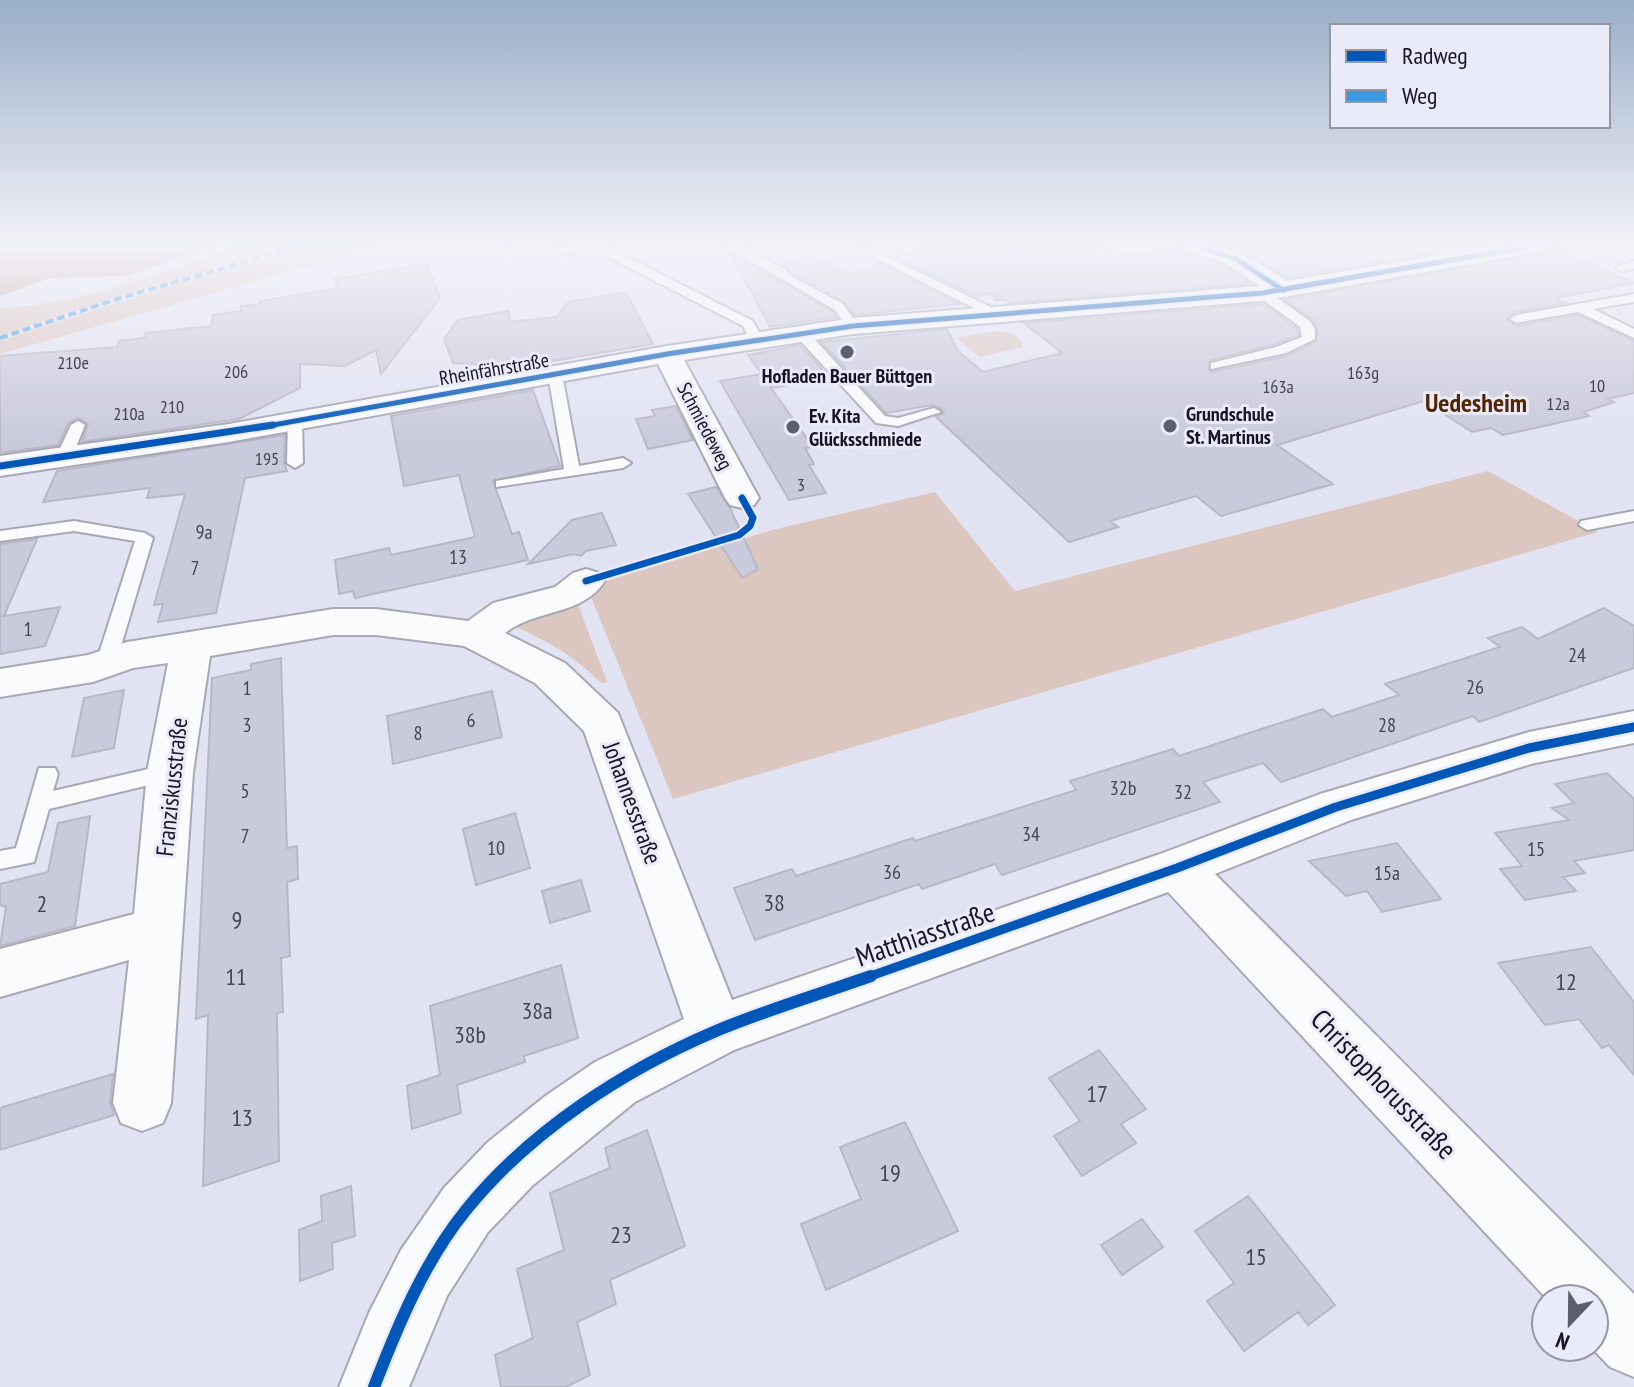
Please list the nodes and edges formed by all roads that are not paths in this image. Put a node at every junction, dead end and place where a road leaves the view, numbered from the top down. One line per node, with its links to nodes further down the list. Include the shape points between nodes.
1 (719, 309): 13 (lane, via 748,324)
2 (840, 309): 10 (lane)
3 (984, 309): 8 (lane)
4 (1059, 309): 8 (street, Rheinfährstraße)
5 (1290, 309): 15 (lane, via 1309,330 1308,339)
6 (1576, 309): 9 (lane)
7 (1582, 309): 12 (lane)
8 (995, 314): 10 (street, Rheinfährstraße)
9 (1516, 319)
10 (853, 326): 11 (street, Rheinfährstraße)
11 (801, 333): 13 (street, Rheinfährstraße); 17 (lane, via 881,420 898,422)
12 (1634, 334)
13 (756, 340): 14 (street, Rheinfährstraße)
14 (667, 354): 16 (street, Rheinfährstraße); 26 (street, Schmiedeweg)
15 (1216, 366)
16 (555, 374): 18 (street, Rheinfährstraße); 24 (lane)
17 (934, 412)
18 (295, 421): 20 (street, Rheinfährstraße); 21 (lane)
19 (78, 425): 20 (lane)
20 (64, 457): 23 (street, Rheinfährstraße)
21 (295, 463)
22 (623, 463): 24 (lane)
23 (1, 467)
24 (572, 472): 25 (lane)
25 (502, 484)
26 (742, 498)
27 (1634, 516): 28 (lane)
28 (1587, 525)
29 (0, 536): 33 (lane, via 74,526 145,538)
30 (577, 588): 31 (street, via 507,612)
31 (475, 636): 32 (street, Johannesstraße, via 357,621); 43 (street, Johannesstraße, via 550,673 603,724)
32 (191, 646): 33 (street, Johannesstraße); 36 (street, Franziskusstraße)
33 (106, 663): 34 (street, Johannesstraße)
34 (0, 683)
35 (1634, 727): 40 (street, Matthiasstraße, via 1529,748 1336,807)
36 (170, 772): 38 (lane); 41 (street, Franziskusstraße)
37 (47, 774): 38 (lane)
38 (40, 803): 39 (lane, via 26,855)
39 (0, 860)
40 (1177, 868): 43 (street, Matthiasstraße); 45 (street, Christophorusstraße)
41 (158, 930): 42 (street); 44 (street, Franziskusstraße)
42 (0, 973)
43 (716, 1031): 48 (street, Matthiasstraße, via 615,1082 510,1164 466,1210 424,1273)
44 (142, 1103)
45 (1577, 1283)
46 (1610, 1318): 47 (street, Christophorusstraße)
47 (1634, 1343)
48 (374, 1387)

